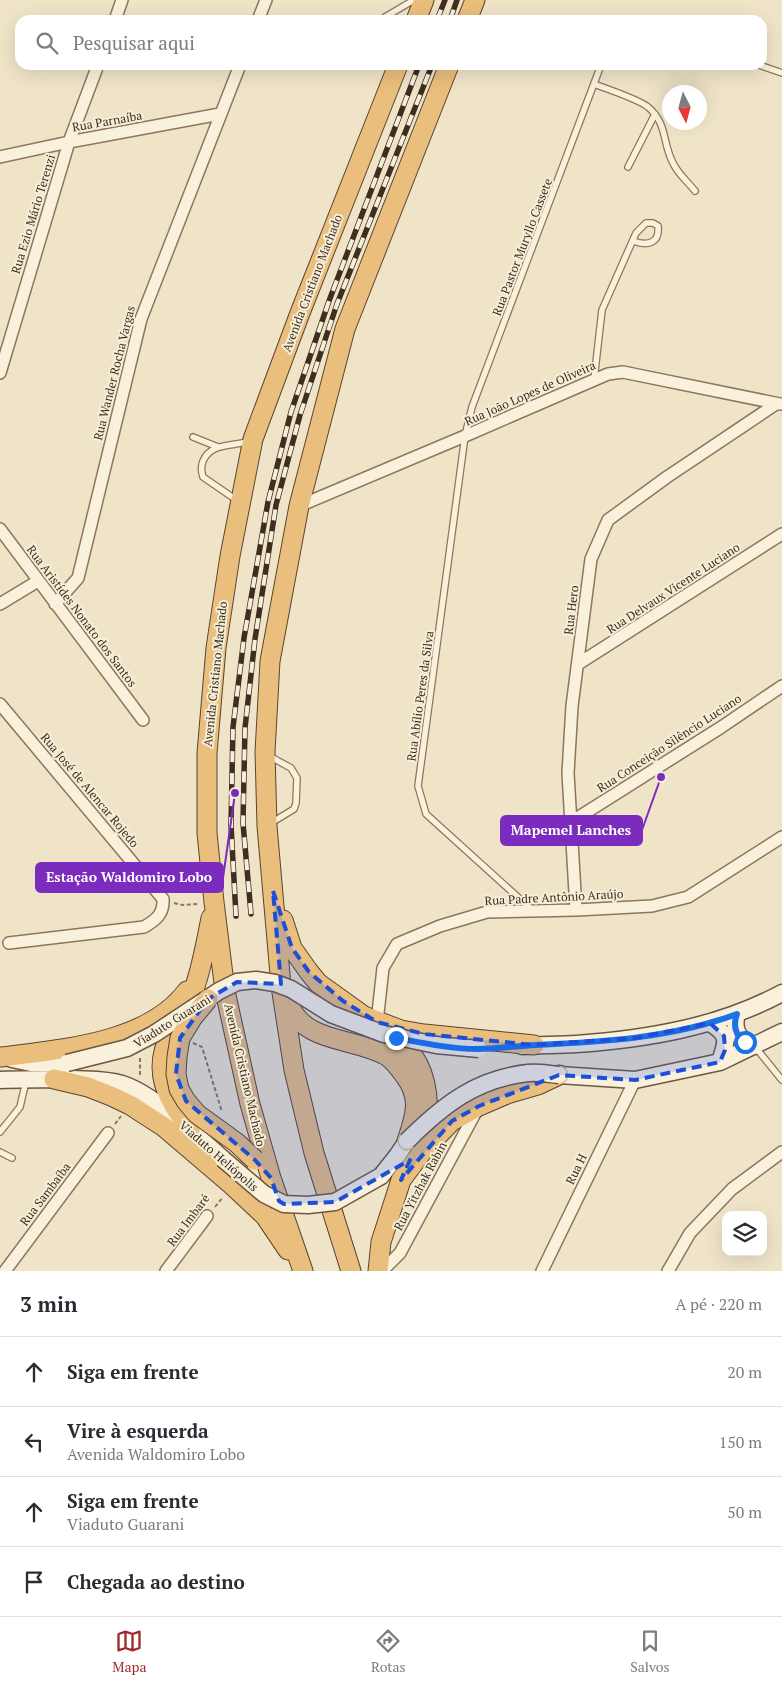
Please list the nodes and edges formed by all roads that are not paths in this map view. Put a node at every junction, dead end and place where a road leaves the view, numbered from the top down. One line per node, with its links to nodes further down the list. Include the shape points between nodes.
1 (122, 0): 6 (street)
2 (266, 0): 7 (street)
3 (414, 0): 8 (lane)
4 (424, 0): 9 (highway)
5 (475, 0): 10 (highway)
6 (117, 15)
7 (260, 15)
8 (388, 15)
9 (418, 15)
10 (469, 15)
11 (767, 68): 17 (lane)
12 (96, 70): 21 (street, Rua Ezio Mário Terenzi)
13 (238, 70): 19 (street, Rua Wander Rocha Vargas)
14 (395, 70): 31 (highway, Avenida Cristiano Machado)
15 (447, 70): 34 (highway, via 345,329)
16 (599, 70): 18 (lane, Rua Pastor Muryllo Cassete)
17 (782, 73)
18 (594, 84): 20 (lane, via 646,105); 29 (lane, Rua Pastor Muryllo Cassete, via 472,407)
19 (220, 114): 21 (street, Rua Parnaíba); 39 (street, Rua Wander Rocha Vargas, via 140,319 78,578)
20 (655, 114): 23 (lane); 24 (lane, via 661,123 672,163)
21 (69, 142): 22 (street, Rua Parnaíba); 26 (street, Rua Ezio Mário Terenzi)
22 (0, 156)
23 (628, 167)
24 (695, 191)
25 (633, 241): 25 (lane, via 646,223 658,226 659,234 655,241 647,244); 27 (lane, via 602,310)
26 (0, 373)
27 (594, 380): 28 (street, Rua João Lopes de Oliveira, via 623,372); 29 (street, Rua João Lopes de Oliveira)
28 (779, 404): 40 (street, Rua Hero, via 608,520 591,559)
29 (465, 436): 34 (street, Rua João Lopes de Oliveira); 50 (lane, Rua Abílio Peres da Silva, via 418,786 426,814)
30 (193, 437): 32 (lane)
31 (253, 439): 32 (lane); 33 (highway, Avenida Cristiano Machado)
32 (218, 447): 33 (lane, via 205,457 203,477)
33 (240, 502): 49 (highway, Avenida Cristiano Machado, via 216,648 207,753 207,832)
34 (299, 506): 44 (highway, via 270,661)
35 (0, 529): 37 (street, Rua Aristídes Nonato dos Santos)
36 (782, 534): 40 (street, Rua Delvaux Vicente Luciano)
37 (38, 581): 38 (street); 39 (street, Rua Aristídes Nonato dos Santos)
38 (0, 604)
39 (55, 604): 43 (street, Rua Aristídes Nonato dos Santos)
40 (578, 664): 45 (street, Rua Hero, via 568,773)
41 (782, 686): 45 (street, Rua Conceição Silêncio Luciano)
42 (0, 704): 52 (street, Rua José de Alencar Rojedo, via 163,899 160,913 144,927)
43 (143, 720)
44 (265, 754): 46 (highway); 46 (lane, via 291,768 296,778 294,809)
45 (571, 822): 51 (street, Rua Hero)
46 (267, 826): 48 (highway)
47 (782, 837): 51 (street, Rua Padre Antônio Araújo, via 688,897 652,906)
48 (273, 890): 54 (highway); 59 (highway, via 292,948 308,972 318,983)
49 (214, 902): 53 (highway); 79 (highway, Avenida Cristiano Machado, via 225,991 250,1104)
50 (533, 910): 51 (street, Rua Padre Antônio Araújo); 59 (street, Rua Padre Antônio Araújo, via 487,912 440,926 397,944 383,968)
51 (576, 910)
52 (9, 943)
53 (198, 976): 63 (highway, via 182,998 164,1014 115,1038); 72 (highway, via 163,1052 161,1073 167,1094)
54 (281, 986): 75 (highway, via 291,1012 301,1024 316,1032 369,1048 388,1057 400,1068 410,1082 417,1110); 85 (highway, via 294,1070 314,1153)
55 (782, 992): 57 (main road, Viaduto Guarani)
56 (208, 999): 59 (main road, Viaduto Guarani, bridge, via 237,982 275,983 331,1014); 63 (main road, Viaduto Guarani, bridge, via 154,1034 118,1051 67,1063); 79 (highway, bridge, via 180,1038 176,1057 179,1089 197,1114 237,1143)
57 (737, 1014): 58 (main road, Viaduto Guarani); 62 (main road, via 735,1028 738,1034)
58 (710, 1022): 61 (main road, Viaduto Guarani, via 636,1038); 64 (main road, via 721,1030 726,1039)
59 (381, 1028): 61 (highway); 61 (main road, Viaduto Guarani, bridge, via 436,1045 478,1049); 80 (highway, via 407,1048 421,1070 428,1094 426,1126)
60 (781, 1035): 62 (main road, Viaduto Heliópolis)
61 (534, 1045)
62 (755, 1046): 64 (main road, Viaduto Heliópolis); 70 (lane)
63 (0, 1057)
64 (720, 1062): 69 (main road, Viaduto Heliópolis)
65 (559, 1075): 69 (main road, Viaduto Heliópolis); 71 (highway); 75 (main road, Viaduto Heliópolis, bridge, via 530,1073 494,1080 464,1092)
66 (27, 1079): 67 (main road, Viaduto Heliópolis); 68 (main road, Viaduto Heliópolis); 73 (lane, via 20,1107)
67 (54, 1079): 72 (main road, Viaduto Heliópolis, via 122,1084 139,1092); 84 (highway, via 111,1096 164,1127 264,1216)
68 (0, 1080)
69 (635, 1080): 87 (street, Rua H)
70 (782, 1080)
71 (478, 1106): 80 (highway, via 452,1122 422,1152); 86 (street, Rua Yitzhak Rabin, via 400,1253)
72 (190, 1130): 75 (main road, Viaduto Heliópolis, bridge, via 264,1194 284,1204 335,1202 381,1176)
73 (0, 1132)
74 (108, 1132): 82 (street, Rua Sambaíba)
75 (407, 1141)
76 (0, 1152): 78 (lane)
77 (782, 1152): 88 (street, via 726,1195 690,1233)
78 (12, 1158)
79 (271, 1178): 84 (highway, Avenida Cristiano Machado)
80 (401, 1180): 86 (highway, via 381,1242)
81 (207, 1216): 83 (street, Rua Imbaré)
82 (5, 1271)
83 (166, 1271)
84 (302, 1271)
85 (351, 1271)
86 (378, 1271)
87 (542, 1271)
88 (668, 1271)

